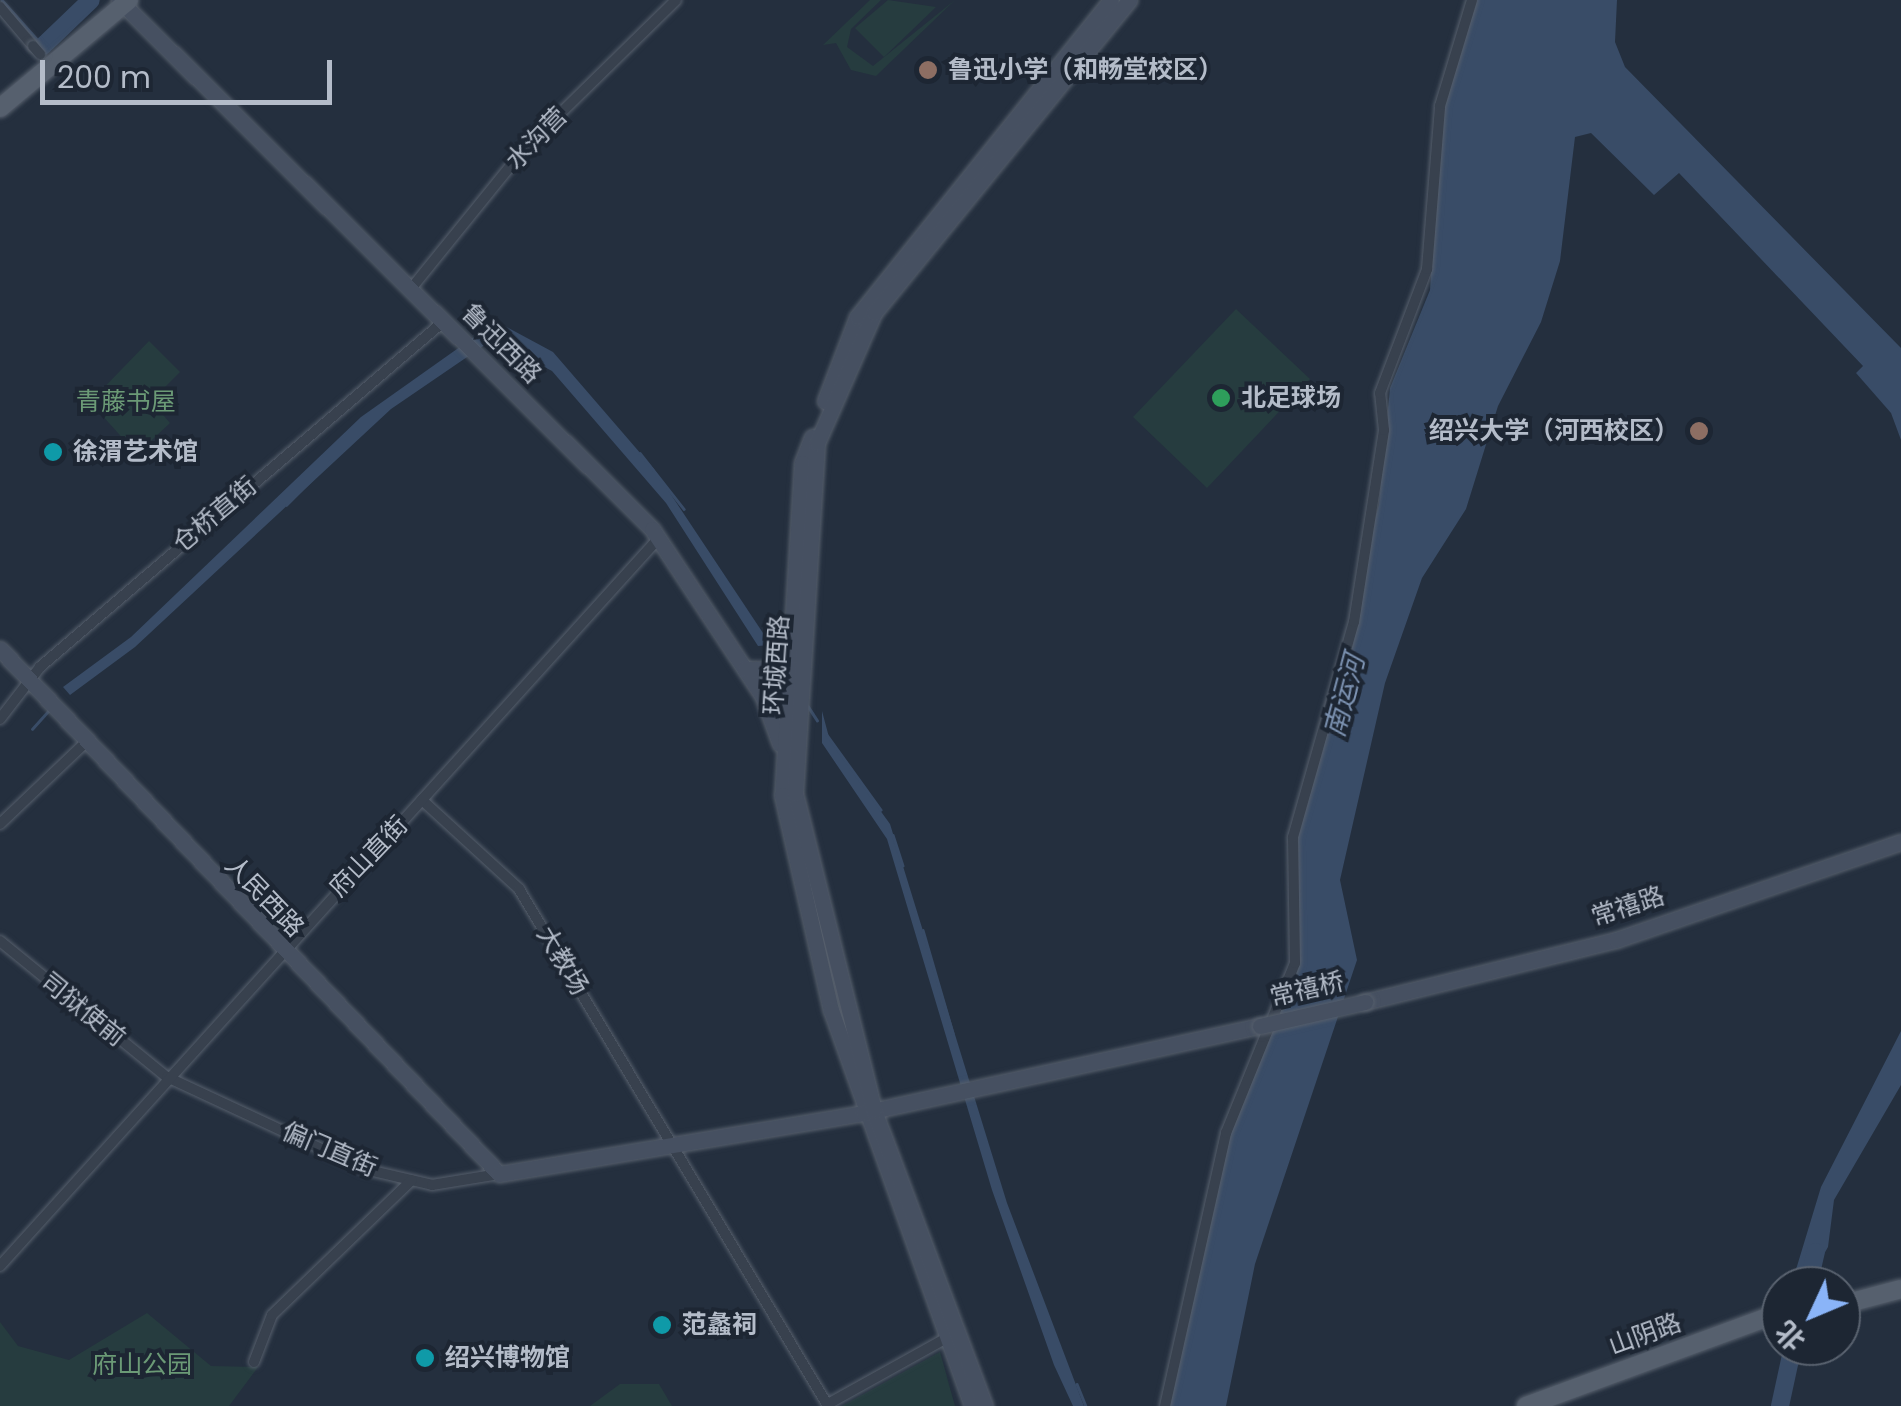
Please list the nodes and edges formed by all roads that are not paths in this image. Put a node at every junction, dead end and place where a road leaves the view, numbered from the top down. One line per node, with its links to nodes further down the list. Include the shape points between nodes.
1 (676, 0): 10 (street, 水沟营, via 526,148)
2 (1111, 0): 14 (main road, 环城西路, via 857,316 802,463)
3 (1129, 0): 14 (main road, 环城西路, via 874,313 817,443)
4 (1472, 0): 43 (street, via 1440,106 1427,270 1380,394 1384,430 1354,622 1293,837 1296,963 1226,1133)
5 (121, 1): 7 (main road); 10 (main road, 鲁迅西路)
6 (0, 7): 7 (street)
7 (42, 56): 8 (main road); 9 (main road)
8 (0, 96)
9 (0, 108)
10 (410, 290): 11 (main road, 鲁迅西路)
11 (443, 322): 12 (main road, 鲁迅西路); 16 (street, 仓桥直街, via 40,667)
12 (658, 538): 15 (main road, 鲁迅西路); 20 (street, 府山直街)
13 (0, 648): 16 (main road, 人民西路)
14 (796, 661): 15 (main road); 19 (main road, 环城西路); 27 (main road, 环城西路, via 795,794)
15 (745, 669): 19 (main road, 鲁迅西路, via 774,718)
16 (31, 686): 17 (street, 仓桥直街); 18 (main road, 人民西路)
17 (0, 719)
18 (84, 744): 21 (street); 24 (main road, 人民西路)
19 (784, 762): 27 (main road, 环城西路, via 782,796)
20 (422, 800): 24 (street, 府山直街); 28 (street, 大教场, via 519,890)
21 (0, 824)
22 (1901, 842): 25 (main road, 常禧路, via 1616,940)
23 (0, 942): 26 (street, 司狱使前)
24 (280, 950): 26 (street, 府山直街); 29 (main road, 人民西路)
25 (1365, 1002): 27 (main road, 常禧桥, bridge)
26 (167, 1077): 30 (street, 偏门直街, via 364,1169); 31 (street, 府山直街)
27 (869, 1111): 28 (main road); 38 (main road, 环城西路); 42 (main road, 环城西路)
28 (673, 1144): 29 (main road); 40 (street)
29 (499, 1174): 30 (street, 偏门直街)
30 (412, 1180): 39 (street, via 272,1316)
31 (0, 1266)
32 (1901, 1279): 33 (main road)
33 (1861, 1288)
34 (1901, 1289): 35 (main road)
35 (1861, 1300)
36 (1761, 1319): 44 (main road, 山阴路)
37 (1761, 1330): 45 (main road, 山阴路)
38 (945, 1339): 40 (street); 41 (main road, 环城西路)
39 (254, 1362)
40 (828, 1405)
41 (972, 1406)
42 (985, 1406)
43 (1165, 1406)
44 (1526, 1406)
45 (1554, 1406)

